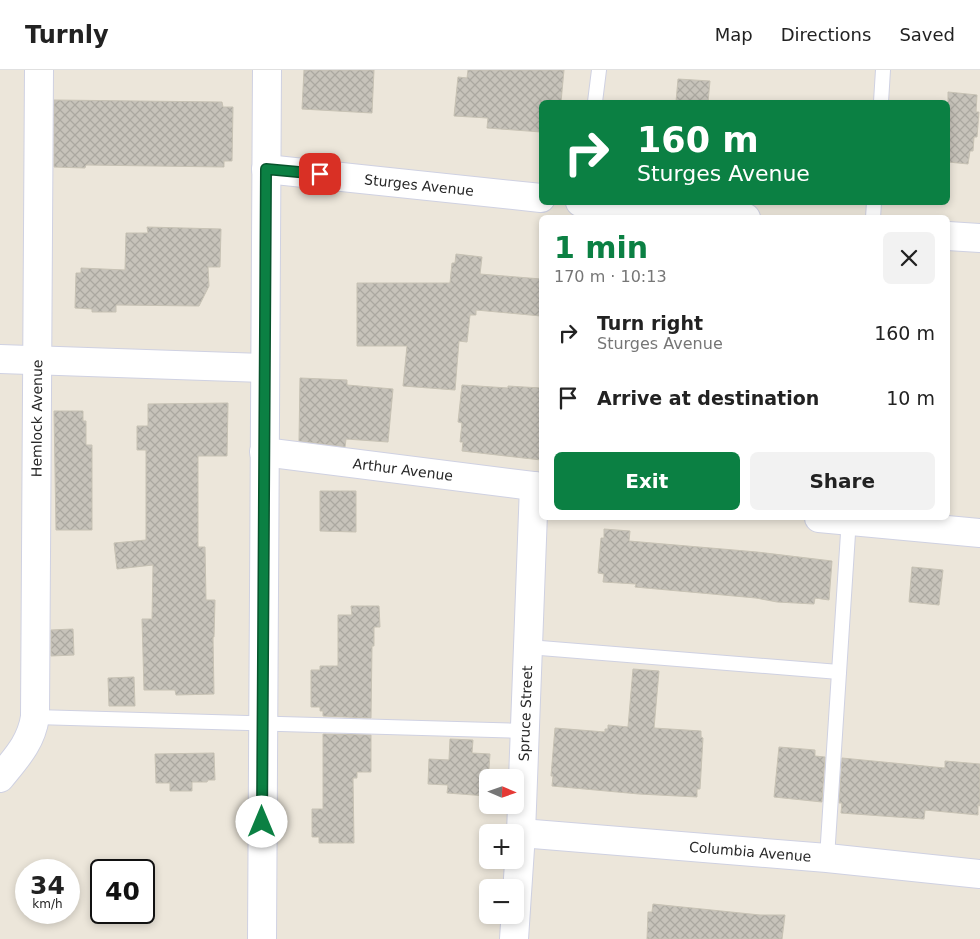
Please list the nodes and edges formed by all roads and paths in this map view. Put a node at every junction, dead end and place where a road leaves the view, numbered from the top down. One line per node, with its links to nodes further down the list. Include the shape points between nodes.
1 (39, 70): 14 (street, Hemlock Avenue)
2 (267, 70): 7 (street)
3 (599, 70): 5 (lane)
4 (883, 70): 6 (lane)
5 (595, 100)
6 (881, 100)
7 (266, 169): 8 (street, Sturges Avenue); 15 (street)
8 (539, 198)
9 (606, 205): 10 (street)
10 (714, 215)
11 (950, 236): 12 (street)
12 (980, 238)
13 (0, 359): 14 (street)
14 (38, 360): 15 (street); 23 (street, Hemlock Avenue)
15 (265, 368): 16 (street)
16 (264, 452): 17 (street, Arthur Avenue); 24 (street)
17 (538, 486): 21 (street, Spruce Street)
18 (848, 520): 22 (lane)
19 (857, 520): 20 (street)
20 (980, 533)
21 (528, 648): 22 (lane); 25 (street, Spruce Street)
22 (839, 672): 29 (lane)
23 (34, 717): 24 (lane); 26 (street, Hemlock Avenue, via 33,731 25,747)
24 (263, 724): 25 (lane); 32 (street)
25 (525, 731): 27 (street, Spruce Street)
26 (7, 769)
27 (521, 824)
28 (524, 833): 29 (street, Columbia Avenue)
29 (827, 858): 31 (street, Columbia Avenue)
30 (519, 869): 33 (street, Spruce Street)
31 (980, 874)
32 (262, 939)
33 (514, 939)

